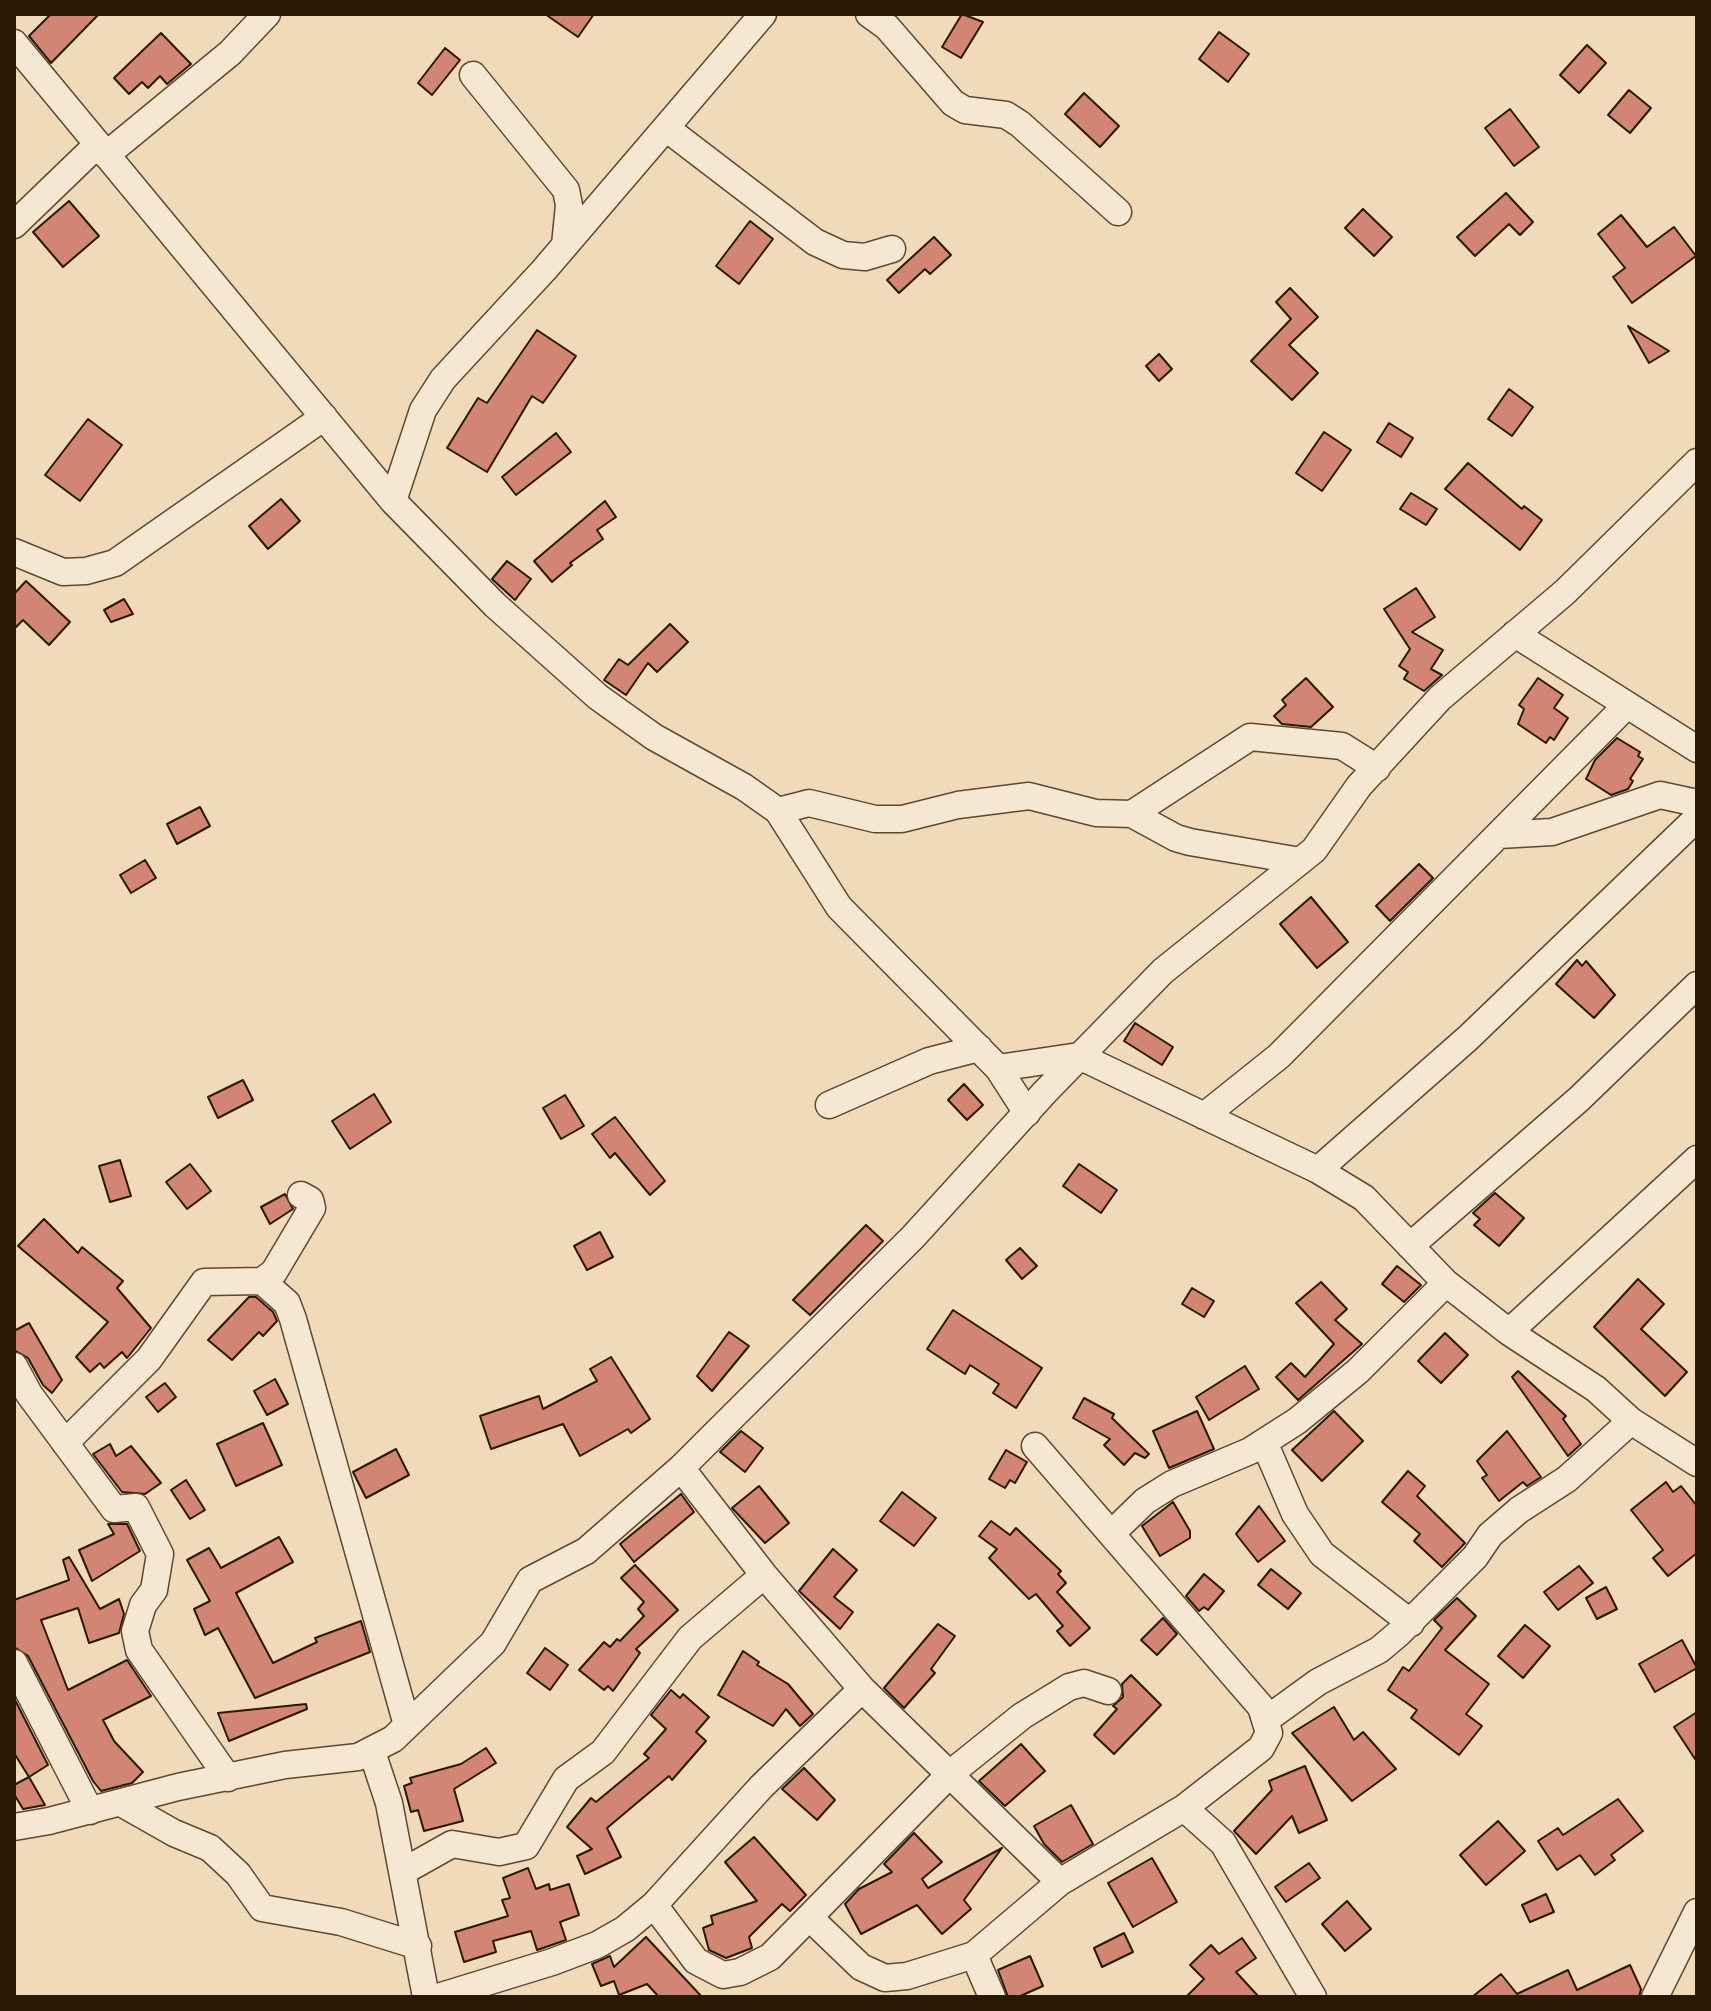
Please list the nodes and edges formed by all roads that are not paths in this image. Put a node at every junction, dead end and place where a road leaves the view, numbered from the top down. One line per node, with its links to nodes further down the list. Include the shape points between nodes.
1 (267, 14): 7 (street, via 230,53)
2 (763, 14): 6 (street)
3 (869, 14): 8 (street, via 887,27 953,103 965,110 1006,115 1020,124)
4 (14, 43): 7 (street)
5 (473, 75): 10 (street, via 566,190)
6 (666, 128): 10 (street); 11 (street, via 815,242 843,255 865,257)
7 (101, 150): 9 (street); 12 (street)
8 (1118, 212)
9 (14, 225)
10 (565, 245): 14 (street, via 443,379 423,410)
11 (892, 249)
12 (324, 417): 14 (street); 15 (street, via 115,563 63,572)
13 (1697, 462): 16 (street)
14 (393, 501): 21 (street, via 495,605 598,697)
15 (14, 552)
16 (1515, 634): 17 (street); 19 (street, via 1440,698)
17 (1627, 705): 18 (street); 24 (street)
18 (1697, 749)
19 (1377, 768): 22 (street, via 1342,746 1250,737); 25 (street)
20 (1697, 803): 24 (street, via 1660,795 1552,832)
21 (778, 811): 22 (street, via 809,803 875,819 902,819 1029,796 1096,813); 27 (street, via 859,931)
22 (1132, 814): 25 (street, via 1176,838)
23 (1697, 818): 34 (street, via 1468,1038)
24 (1499, 835): 32 (street, via 1279,1056)
25 (1300, 861): 28 (street, via 1163,971)
26 (1697, 985): 36 (street, via 1601,1079)
27 (979, 1048): 29 (street); 30 (street, via 929,1061)
28 (1079, 1056): 29 (street); 31 (street); 32 (street)
29 (998, 1068): 31 (street)
30 (829, 1105)
31 (1027, 1113): 46 (street, via 913,1237)
32 (1204, 1116): 34 (street)
33 (1697, 1159): 39 (street)
34 (1318, 1170): 36 (street, via 1364,1198)
35 (301, 1195): 37 (street, via 312,1208 274,1272)
36 (1410, 1246): 38 (street)
37 (262, 1281): 43 (street, via 204,1282 149,1359); 54 (street, via 287,1303 293,1319)
38 (1446, 1283): 39 (street); 42 (street, via 1358,1371)
39 (1509, 1332): 41 (street, via 1596,1389)
40 (14, 1366): 43 (street)
41 (1631, 1421): 45 (street); 49 (street, via 1567,1479 1490,1535)
42 (1264, 1442): 47 (street, via 1172,1484); 49 (street, via 1295,1514 1322,1554)
43 (65, 1443): 57 (street, via 114,1509 136,1507 160,1554 154,1590 135,1631 139,1650)
44 (1035, 1446): 47 (street)
45 (1697, 1463)
46 (681, 1468): 48 (street); 54 (street, via 586,1551 530,1580 493,1643)
47 (1112, 1533): 53 (street)
48 (764, 1575): 51 (street); 62 (street, via 690,1638 611,1742 566,1779 526,1846 499,1852 452,1844)
49 (1411, 1623): 53 (street, via 1379,1650 1345,1665)
50 (14, 1663): 60 (street)
51 (862, 1689): 56 (street); 64 (street, via 761,1787)
52 (1108, 1691): 56 (street, via 1084,1683 1069,1687 1022,1716)
53 (1267, 1719): 59 (street, via 1269,1733 1261,1748)
54 (407, 1725): 55 (street)
55 (372, 1752): 57 (street); 62 (street)
56 (951, 1773): 63 (street); 66 (street)
57 (228, 1778): 58 (street)
58 (121, 1803): 60 (street); 67 (street, via 210,1848 238,1874 262,1908 341,1922)
59 (1184, 1808): 63 (street); 72 (street, via 1223,1843)
60 (90, 1811): 61 (street)
61 (14, 1827)
62 (404, 1871): 67 (street)
63 (1060, 1882): 68 (street)
64 (654, 1905): 66 (street, via 696,1961 723,1975 770,1957); 70 (street, via 597,1945)
65 (1697, 1912): 73 (street)
66 (810, 1918): 68 (street, via 861,1967 885,1978)
67 (418, 1946): 69 (street)
68 (974, 1955): 71 (street)
69 (426, 1997)
70 (438, 1997)
71 (992, 1997)
72 (1313, 1997)
73 (1655, 1997)

